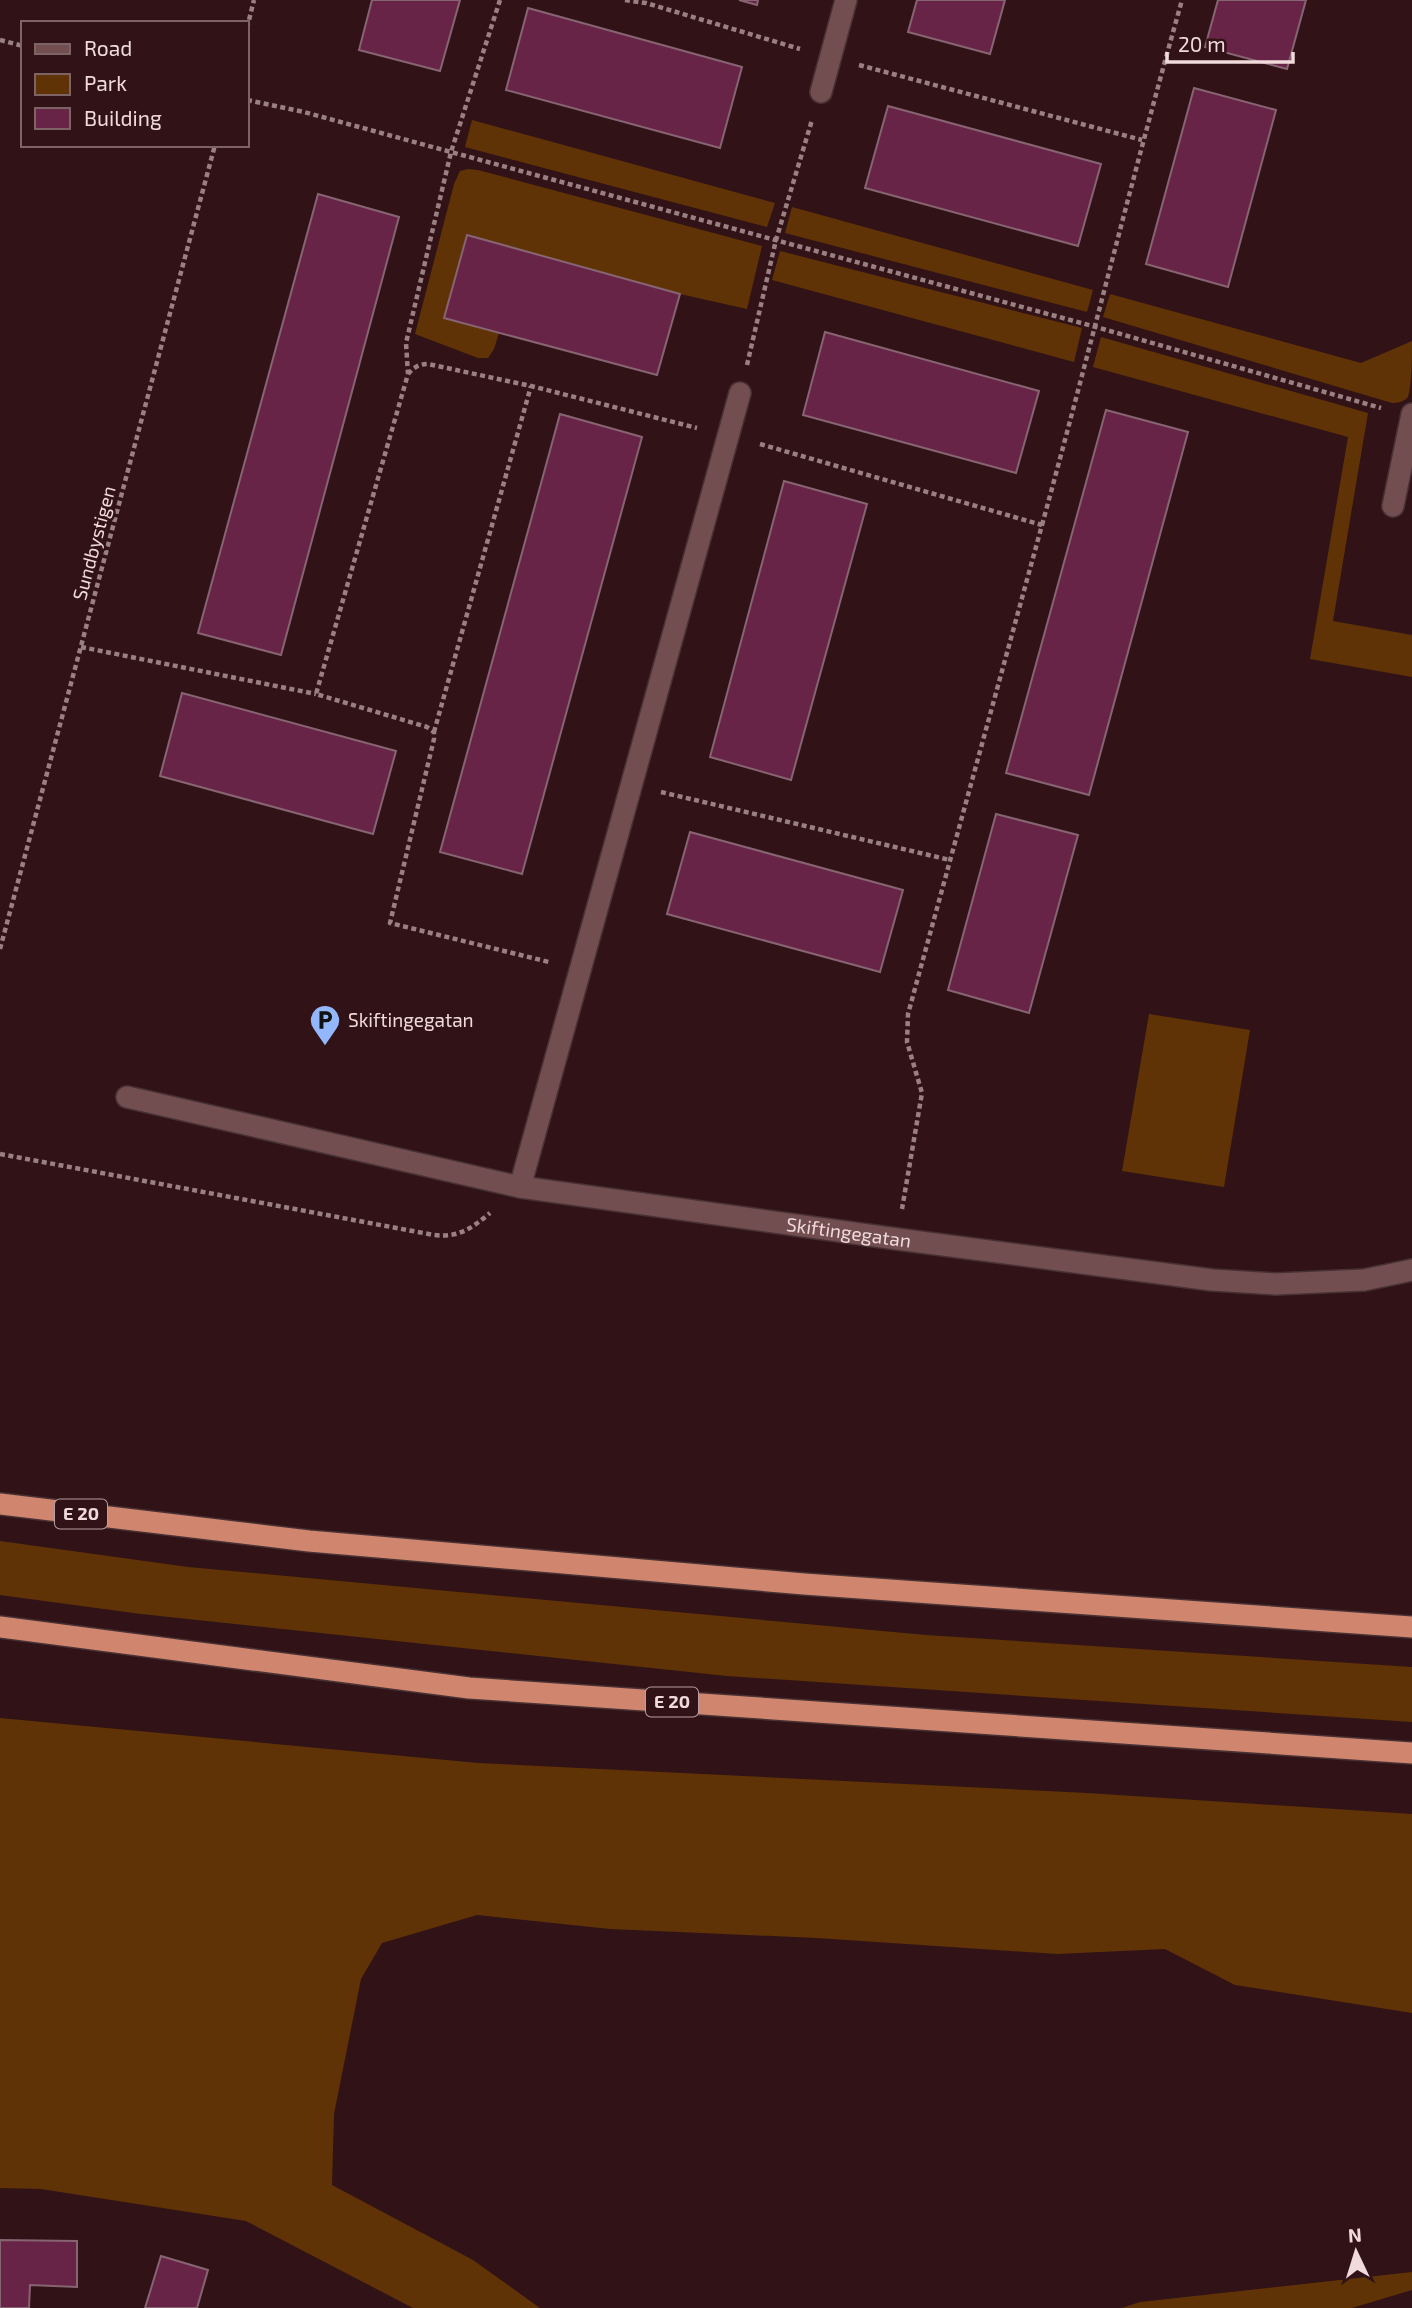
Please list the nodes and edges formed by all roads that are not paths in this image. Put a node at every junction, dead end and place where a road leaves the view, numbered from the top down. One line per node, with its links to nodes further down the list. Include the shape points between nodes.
1 (846, 0): 2 (street)
2 (821, 92)
3 (740, 393): 7 (street)
4 (1403, 412): 5 (street)
5 (1393, 506)
6 (127, 1097): 7 (street, Skiftingegatan)
7 (520, 1187): 8 (street, Skiftingegatan, via 1212,1280 1364,1280)
8 (1412, 1270)
9 (0, 1504): 11 (highway, E 20, via 309,1541 735,1578)
10 (0, 1627): 12 (highway, E 20, via 469,1688)
11 (1412, 1627)
12 (1412, 1753)

